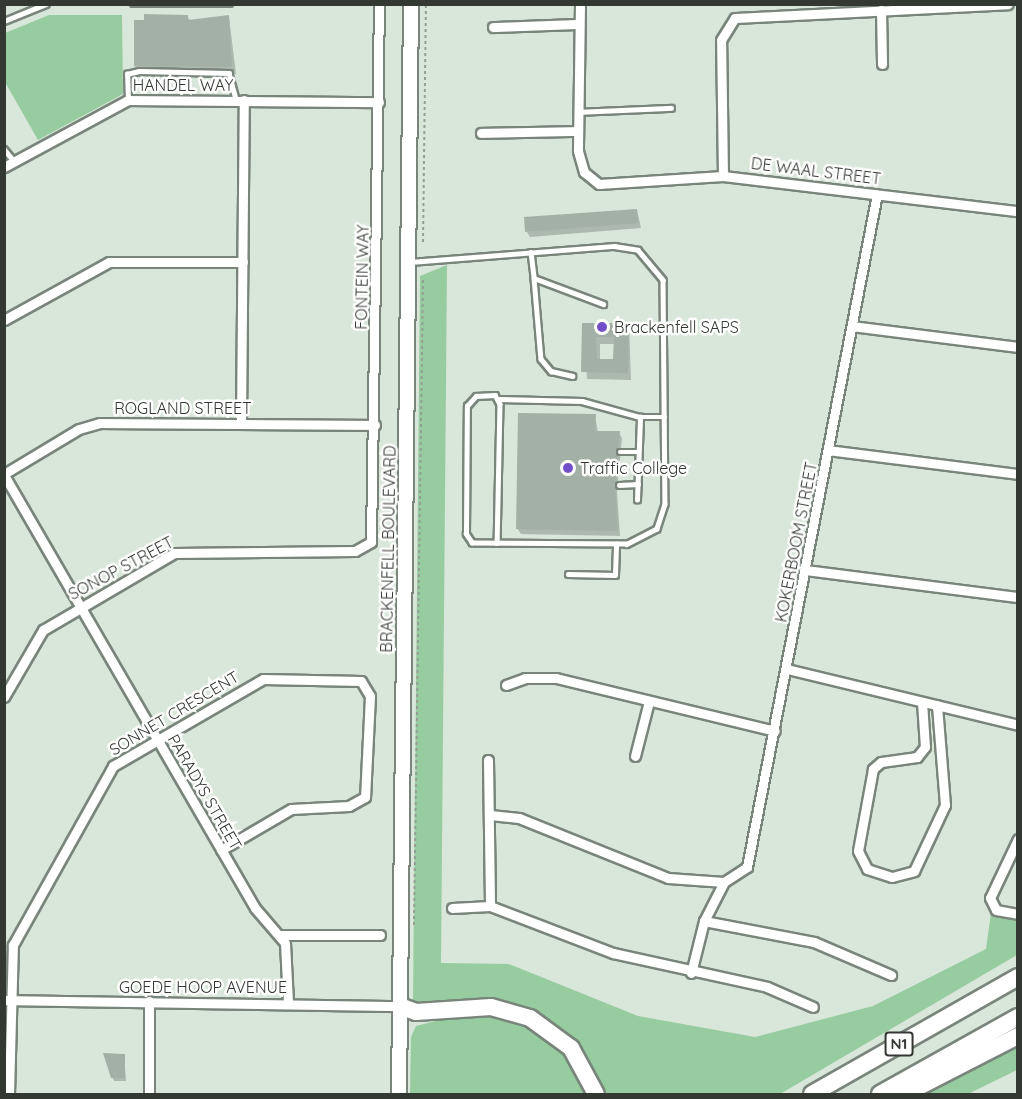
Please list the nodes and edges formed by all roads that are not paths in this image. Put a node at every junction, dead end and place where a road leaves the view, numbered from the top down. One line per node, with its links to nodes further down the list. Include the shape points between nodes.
1 (46, 4): 9 (lane)
2 (133, 4): 3 (lane)
3 (230, 4)
4 (379, 4): 15 (street, FONTEIN WAY)
5 (411, 4): 28 (street, BRACKENFELL BOULEVARD)
6 (580, 4): 10 (street)
7 (1008, 4): 8 (street)
8 (880, 10): 12 (street); 23 (street, via 746,16 723,28)
9 (4, 21)
10 (579, 24): 11 (street); 17 (street)
11 (494, 27)
12 (882, 64)
13 (128, 100): 14 (street, HANDEL WAY); 14 (lane, via 129,73 150,71 229,73); 21 (street, HANDEL WAY)
14 (240, 100): 15 (street, HANDEL WAY); 27 (street)
15 (379, 102): 39 (street, FONTEIN WAY)
16 (671, 108): 17 (lane)
17 (578, 112): 18 (street)
18 (578, 131): 19 (street); 23 (street, DE WAAL STREET, via 584,172 594,182 611,186)
19 (481, 133)
20 (4, 149): 21 (lane)
21 (14, 161): 22 (street, HANDEL WAY)
22 (4, 167)
23 (723, 176): 24 (street, DE WAAL STREET)
24 (877, 194): 25 (street, DE WAAL STREET); 32 (street, KOKERBOOM STREET)
25 (1017, 211)
26 (531, 252): 28 (lane); 29 (lane); 37 (lane, via 615,246 638,250 656,265 665,287)
27 (243, 262): 31 (street, via 110,262); 38 (street)
28 (408, 262): 84 (street, BRACKENFELL BOULEVARD)
29 (534, 278): 30 (lane); 34 (lane, via 541,359 551,371)
30 (603, 304)
31 (4, 320)
32 (852, 326): 33 (street); 40 (street, KOKERBOOM STREET)
33 (1017, 347)
34 (572, 376)
35 (499, 399): 36 (lane, via 582,401); 48 (lane); 48 (lane, via 471,397 467,406 466,534 475,544)
36 (640, 417): 37 (lane); 42 (lane)
37 (665, 417): 49 (lane, via 662,520 650,536)
38 (241, 422): 39 (street, ROGLAND STREET); 43 (street, ROGLAND STREET, via 89,425)
39 (375, 425): 50 (street, FONTEIN WAY, via 374,534)
40 (828, 450): 44 (street); 51 (street, KOKERBOOM STREET)
41 (620, 452): 42 (lane)
42 (639, 452): 45 (lane)
43 (4, 474): 54 (street, PARADYS STREET)
44 (1017, 474)
45 (638, 484): 46 (lane); 47 (lane)
46 (619, 485)
47 (637, 500)
48 (497, 543): 49 (lane)
49 (616, 544): 52 (lane, via 615,575)
50 (366, 548): 54 (street, SONOP STREET, via 181,551)
51 (806, 570): 53 (street); 55 (street, KOKERBOOM STREET)
52 (568, 574)
53 (1017, 597)
54 (81, 606): 57 (street, SONOP STREET, via 43,630); 63 (street, PARADYS STREET)
55 (787, 669): 59 (street); 62 (street, KOKERBOOM STREET)
56 (506, 685): 58 (street, via 525,678 556,678)
57 (4, 697)
58 (649, 701): 62 (street); 64 (street)
59 (922, 702): 60 (street); 60 (street, via 925,747 917,757 881,762 873,769 858,851 867,869 892,877 914,870 945,805)
60 (937, 705): 61 (street)
61 (1017, 725)
62 (776, 731): 69 (street, KOKERBOOM STREET, via 751,858 742,872)
63 (158, 739): 68 (street, PARADYS STREET); 68 (street, SONNET CRESCENT, via 263,679 353,679 365,685 370,704 365,797 349,806 291,809); 81 (street, SONNET CRESCENT, via 113,766 100,786 13,945)
64 (635, 756)
65 (488, 760): 66 (street)
66 (490, 815): 69 (street, via 519,818 668,878); 70 (street)
67 (1017, 839): 72 (street, via 990,898 1001,913)
68 (221, 850): 74 (street, PARADYS STREET, via 262,918)
69 (724, 882): 73 (street)
70 (490, 906): 71 (street); 77 (street, via 651,964)
71 (452, 908)
72 (1017, 914)
73 (704, 921): 77 (street); 78 (street, via 814,942)
74 (280, 935): 75 (street); 83 (street, PARADYS STREET, via 289,966)
75 (380, 935)
76 (1017, 965): 80 (highway)
77 (690, 973): 85 (street, via 767,987)
78 (891, 975)
79 (1017, 977): 80 (highway, N1)
80 (986, 994): 92 (highway, N1)
81 (7, 1000): 82 (street, GOEDE HOOP AVENUE); 88 (street, SONNET CRESCENT)
82 (149, 1001): 83 (street, GOEDE HOOP AVENUE); 89 (street)
83 (288, 1002): 84 (street, GOEDE HOOP AVENUE)
84 (400, 1006): 90 (street, BRACKENFELL BOULEVARD); 91 (highway, via 416,1012 491,1007 530,1018 571,1048)
85 (813, 1007)
86 (1017, 1017): 93 (highway, N1)
87 (1017, 1036): 94 (highway)
88 (9, 1095)
89 (149, 1095)
90 (399, 1095)
91 (596, 1095)
92 (812, 1095)
93 (880, 1095)
94 (906, 1095)

